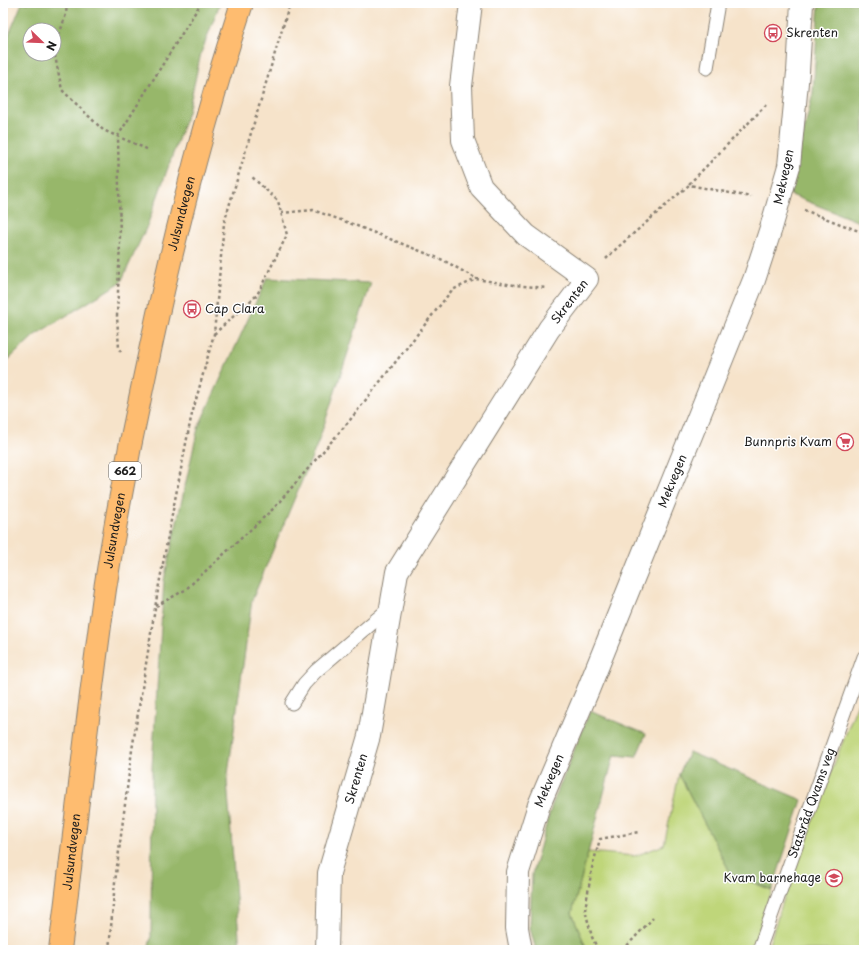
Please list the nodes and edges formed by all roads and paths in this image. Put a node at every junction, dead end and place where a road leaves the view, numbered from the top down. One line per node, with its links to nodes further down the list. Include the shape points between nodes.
1 (67, 3): 10 (path, via 54,51 62,90 103,130)
2 (201, 3): 10 (path)
3 (242, 3): 21 (main road, Julsundvegen / 662, via 210,104 181,214)
4 (290, 3): 20 (path, via 224,223)
5 (471, 3): 19 (street, Skrenten, via 461,86 464,140 481,187 526,235)
6 (718, 3): 8 (lane)
7 (802, 3): 9 (street, Mekvegen)
8 (707, 68)
9 (798, 72): 13 (path); 31 (street, Mekvegen, bridge, via 789,166 751,287 539,805 518,872 517,928)
10 (118, 136): 11 (path); 21 (path, via 119,349)
11 (149, 150)
12 (251, 176): 16 (path, via 278,202)
13 (688, 185): 14 (path); 19 (path, via 617,248)
14 (756, 198)
15 (800, 208): 17 (path)
16 (281, 213): 18 (path, via 313,210 443,260); 20 (path, via 287,235 257,295)
17 (864, 233)
18 (476, 279): 19 (path, via 546,288); 22 (path, via 452,290 350,420 274,508 185,590)
19 (587, 279): 23 (street, Skrenten, via 549,329 397,572)
20 (214, 334): 22 (path, via 191,418)
21 (144, 378): 28 (main road, Julsundvegen / 662, via 105,588)
22 (156, 606): 29 (path, via 132,750)
23 (390, 607): 25 (lane, via 316,671); 30 (street, Skrenten, via 369,736 329,873)
24 (864, 657): 34 (lane, Statsråd Qvams veg)
25 (292, 703)
26 (640, 832): 32 (path, via 600,839 584,910)
27 (653, 918): 33 (path)
28 (60, 950)
29 (109, 950)
30 (327, 950)
31 (522, 950)
32 (598, 950)
33 (623, 950)
34 (759, 950)

